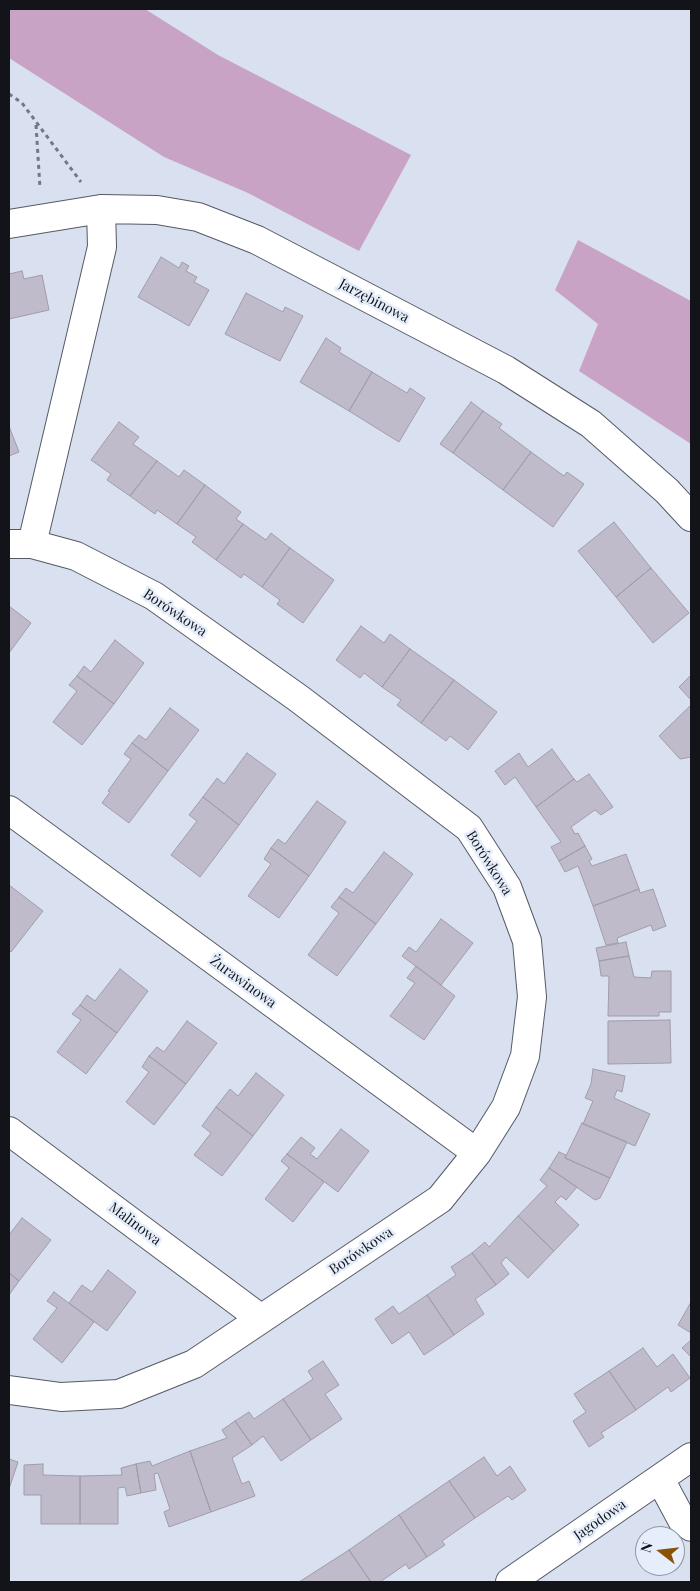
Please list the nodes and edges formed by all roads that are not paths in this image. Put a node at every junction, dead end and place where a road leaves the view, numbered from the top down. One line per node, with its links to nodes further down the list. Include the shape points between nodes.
1 (101, 209): 2 (street, Jarzębinowa); 3 (street, Jarzębinowa, via 157,210 198,217 274,249 506,370 591,424 667,491); 4 (street, via 102,247)
2 (9, 224)
3 (691, 517)
4 (20, 544): 7 (street, Borówkowa, via 76,556 154,596 298,698 469,828 507,887 514,905 527,941 532,998 525,1056 506,1107)
5 (9, 810): 7 (street, Żurawinowa)
6 (9, 1131): 8 (street, Malinowa)
7 (477, 1154): 8 (street, Borówkowa, via 440,1199)
8 (260, 1318): 9 (street, Borówkowa, via 194,1364 119,1394 61,1396)
9 (9, 1390)
10 (691, 1458): 11 (street, Jagodowa)
11 (660, 1479): 12 (street, via 682,1520); 13 (street, Jagodowa)
12 (691, 1527)
13 (510, 1582)

